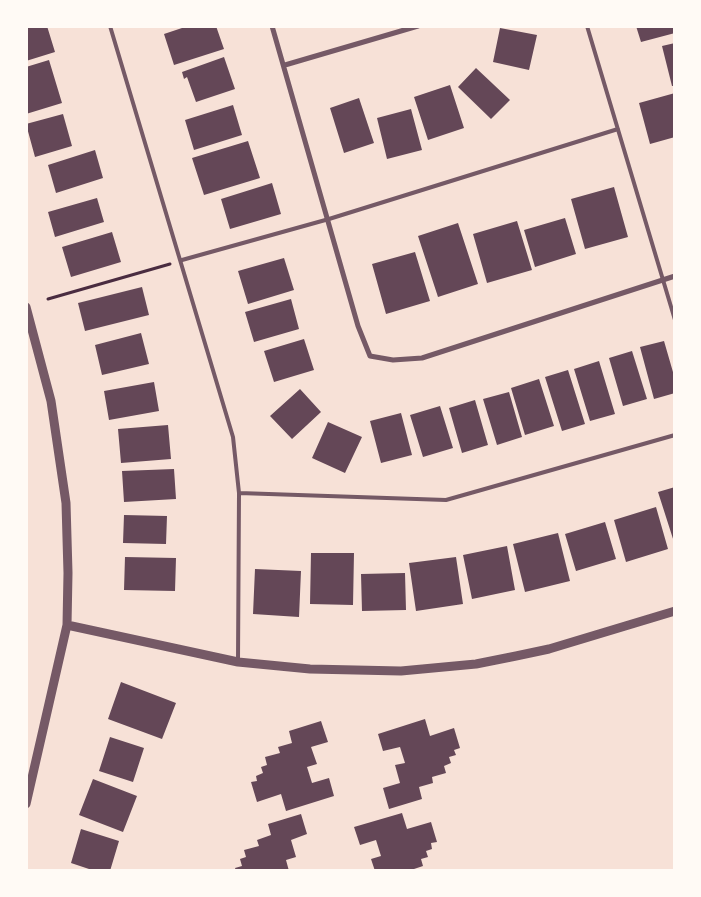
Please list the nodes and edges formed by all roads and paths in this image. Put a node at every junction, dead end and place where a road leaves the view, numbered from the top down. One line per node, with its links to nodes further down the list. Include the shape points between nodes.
1 (110, 26): 8 (lane)
2 (272, 26): 5 (street)
3 (418, 26): 5 (street)
4 (587, 26): 6 (lane)
5 (284, 65): 7 (street)
6 (618, 129): 7 (lane); 10 (lane)
7 (329, 219): 8 (lane); 10 (street, via 358,326 370,356 393,360 422,358)
8 (182, 260): 11 (path); 15 (lane, via 233,437)
9 (675, 276): 10 (street)
10 (662, 280): 13 (lane)
11 (48, 299)
12 (26, 307): 17 (street, via 52,401 66,503)
13 (675, 320)
14 (675, 435): 15 (lane, via 446,500)
15 (239, 493): 18 (lane)
16 (675, 611): 18 (street, via 549,649 476,664 401,671 310,669)
17 (68, 625): 18 (street); 19 (street)
18 (238, 662)
19 (26, 804)

